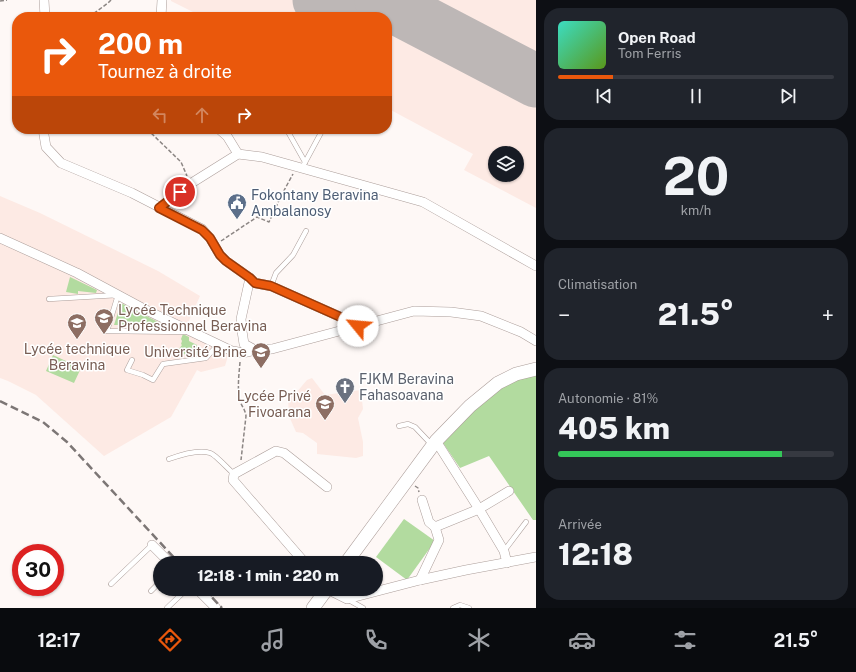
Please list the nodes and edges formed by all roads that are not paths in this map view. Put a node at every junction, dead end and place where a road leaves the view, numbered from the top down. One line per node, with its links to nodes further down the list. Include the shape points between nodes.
1 (44, 0): 3 (street)
2 (162, 0): 4 (street)
3 (45, 12)
4 (161, 12)
5 (44, 134): 11 (street, via 46,147 61,163 132,193)
6 (225, 134): 9 (street)
7 (289, 134): 10 (lane)
8 (320, 134): 10 (lane)
9 (238, 154): 10 (street); 11 (street, via 190,184)
10 (301, 166): 14 (street, via 423,202)
11 (159, 208): 15 (street, via 202,230 220,255)
12 (306, 231): 16 (lane, via 293,255 276,272)
13 (0, 238): 17 (street)
14 (536, 266)
15 (250, 278): 16 (street, via 255,283); 23 (street, via 241,319 244,344)
16 (271, 286): 19 (street)
17 (118, 295): 18 (lane); 20 (street); 20 (lane, via 107,331)
18 (49, 299)
19 (358, 326): 21 (street, via 414,311 451,312 481,316); 23 (street, via 272,349)
20 (190, 332): 22 (street)
21 (536, 341)
22 (220, 346): 23 (street, via 232,352); 24 (lane, via 206,358 163,364 153,380 127,370)
23 (255, 350)
24 (132, 360)
25 (536, 369): 27 (street, via 516,374 498,383 470,406)
26 (399, 426): 27 (lane, via 408,424 415,427)
27 (434, 443): 33 (street); 40 (street)
28 (170, 459): 29 (lane, via 197,452 211,453)
29 (237, 472): 30 (street, via 276,451 284,453); 39 (street, via 234,480)
30 (327, 487)
31 (509, 491): 33 (street)
32 (422, 500): 35 (street, via 428,522)
33 (479, 509): 35 (street); 37 (street)
34 (526, 522): 37 (lane)
35 (435, 527): 43 (street, via 438,540)
36 (152, 544): 38 (street); 44 (lane)
37 (504, 551): 42 (street)
38 (163, 556)
39 (299, 556)
40 (351, 556)
41 (536, 557): 42 (street)
42 (507, 563): 43 (street)
43 (420, 580): 49 (street)
44 (111, 584)
45 (180, 596): 51 (lane)
46 (203, 596): 52 (street)
47 (322, 596): 53 (street)
48 (341, 596): 49 (street)
49 (347, 599): 50 (lane)
50 (362, 607): 54 (lane)
51 (167, 608)
52 (216, 608)
53 (313, 608)
54 (354, 608)
55 (453, 608): 56 (lane, via 460,605)
56 (468, 608)

